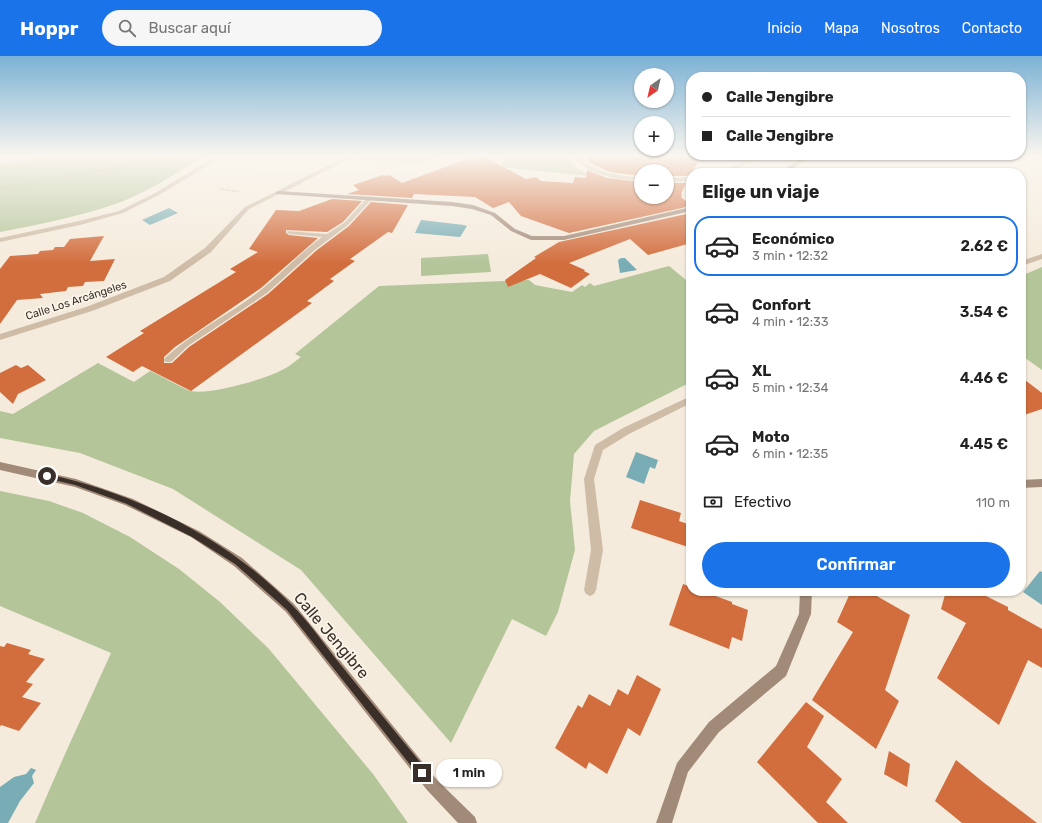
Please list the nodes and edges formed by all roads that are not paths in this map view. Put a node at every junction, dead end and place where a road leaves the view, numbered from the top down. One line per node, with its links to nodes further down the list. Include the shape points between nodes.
1 (161, 192): 7 (street, via 121,212)
2 (278, 193): 3 (main road, Calle Los Arcángeles); 10 (street, Calle Los Arcángeles, via 247,208 208,250 167,279 89,309)
3 (369, 198): 4 (main road, Calle Los Arcángeles, via 473,207 493,214 513,230 531,238 564,238); 6 (street, via 346,224)
4 (686, 210)
5 (289, 232): 6 (street)
6 (329, 236): 11 (street, via 264,291 186,344)
7 (0, 240)
8 (1042, 256): 9 (street)
9 (1026, 262)
10 (0, 337)
11 (168, 360)
12 (686, 401): 16 (street, via 626,430 599,448 590,479 597,550)
13 (0, 466): 18 (main road, Calle Jengibre, via 76,483 129,502 195,534 238,562 290,608 432,785)
14 (1042, 483): 15 (main road)
15 (1026, 484)
16 (590, 590)
17 (806, 596): 19 (main road, via 805,614 781,671 714,727 682,768)
18 (469, 823)
19 (664, 823)

